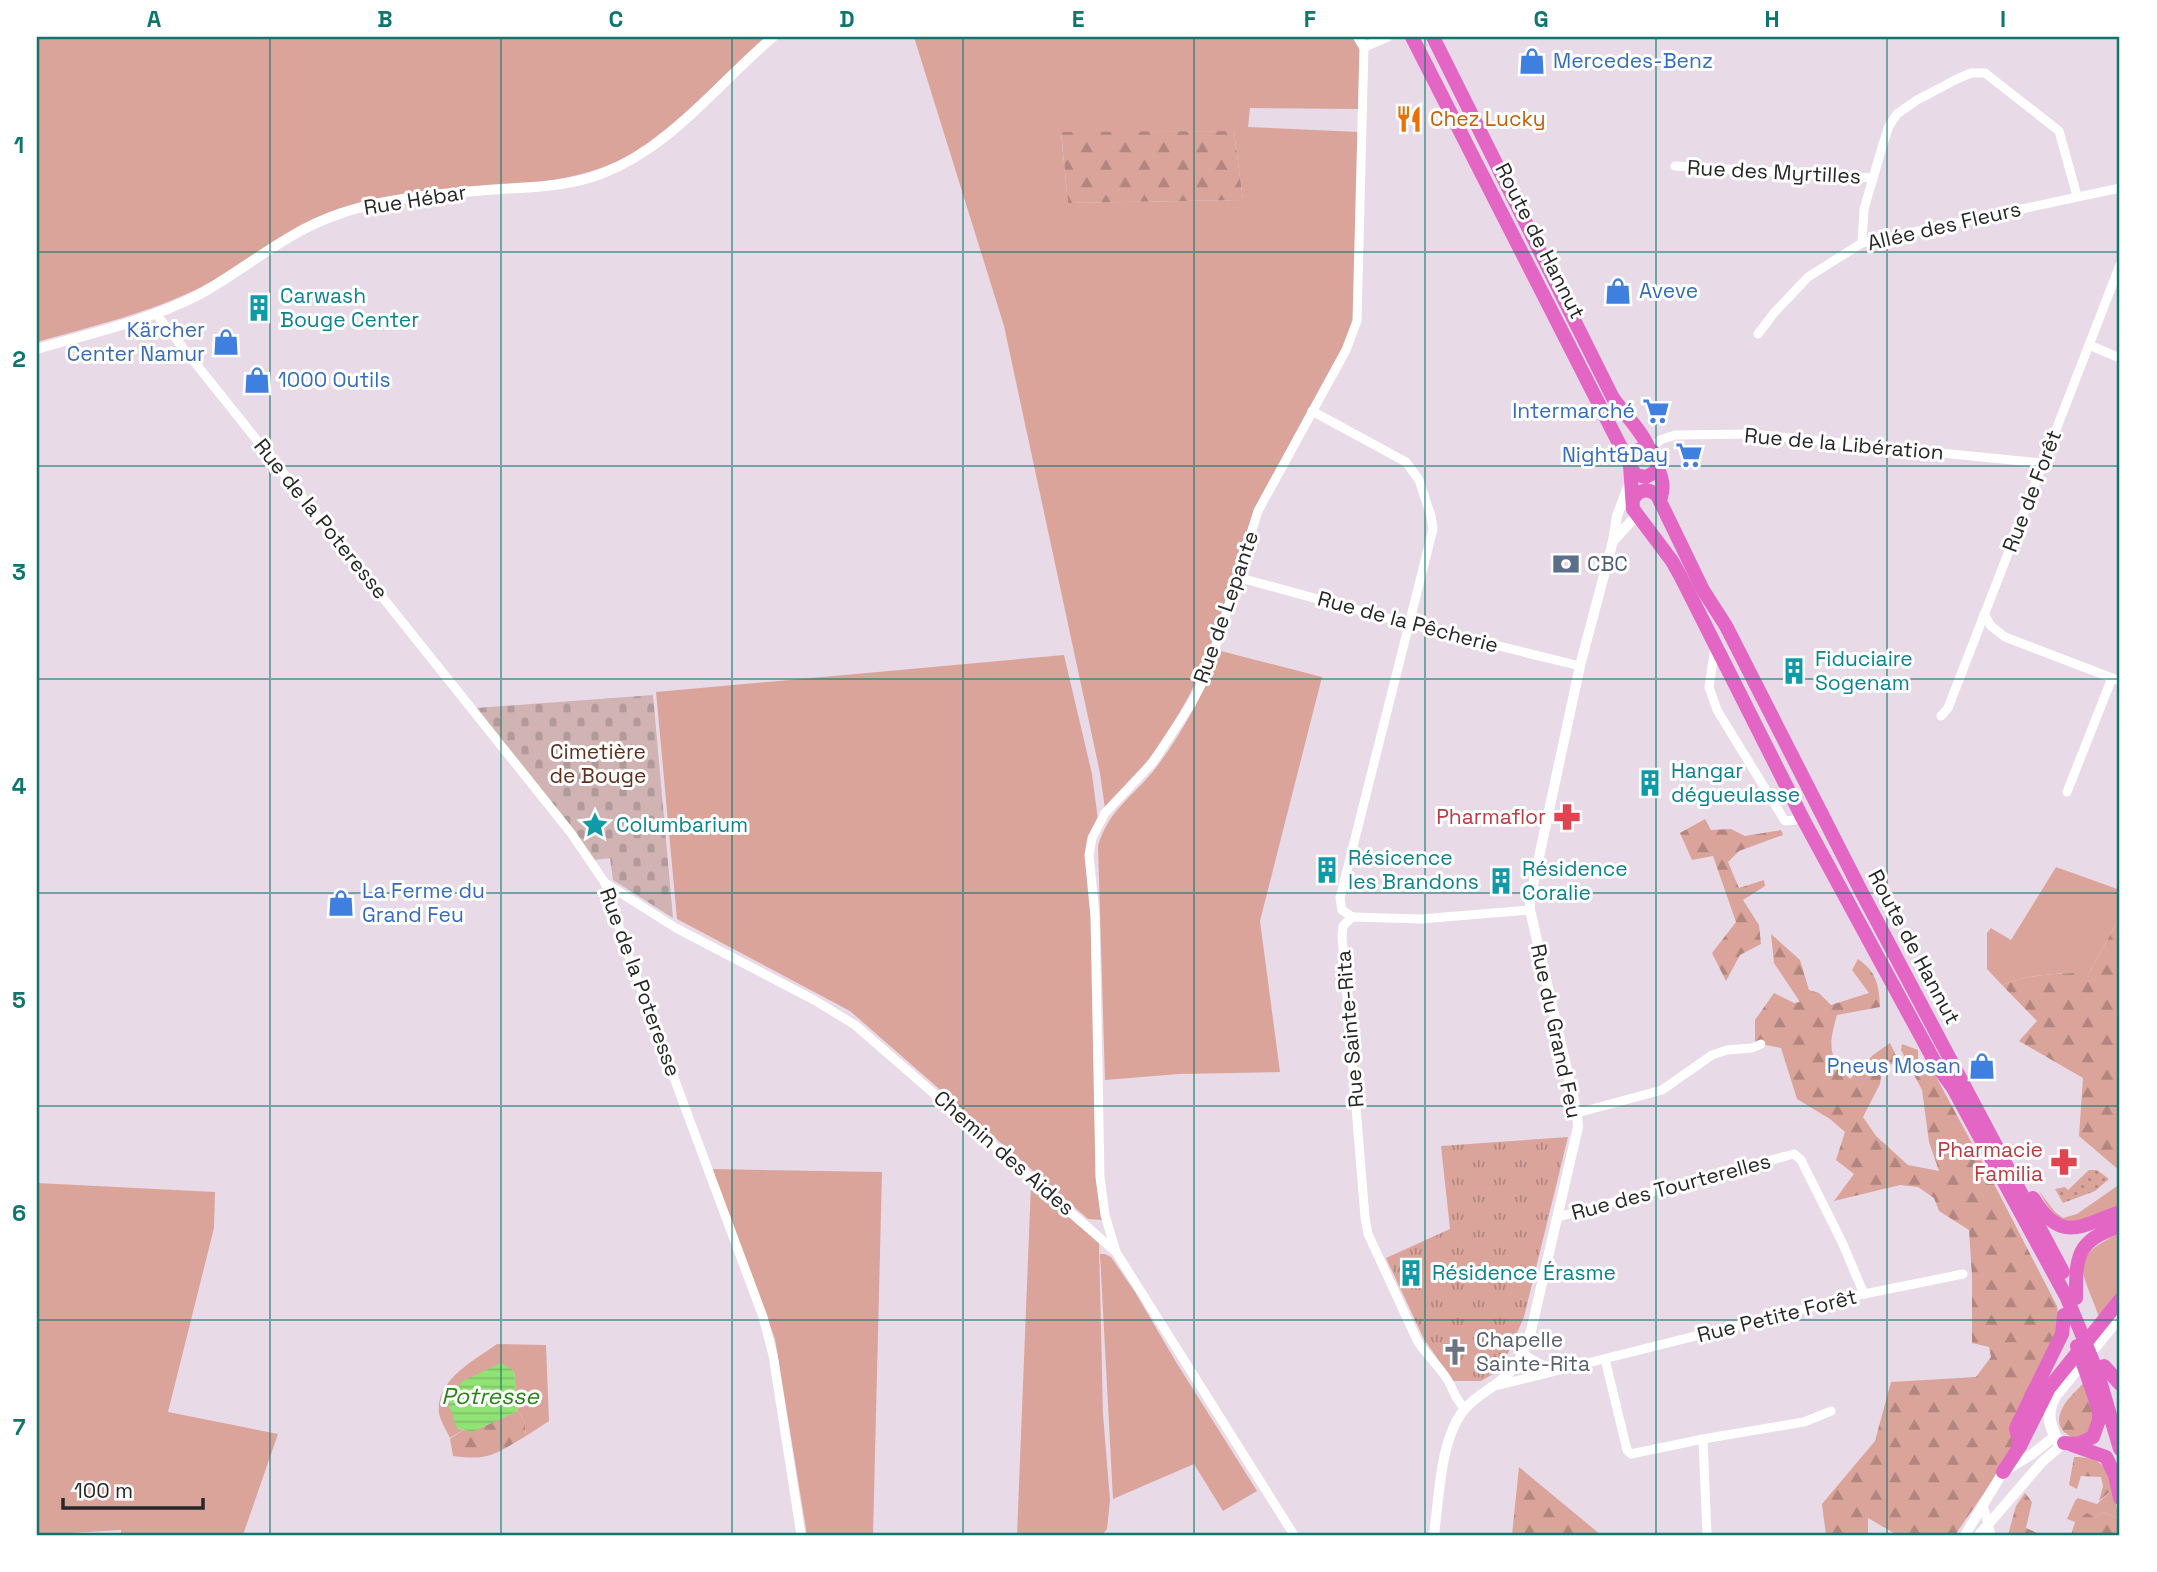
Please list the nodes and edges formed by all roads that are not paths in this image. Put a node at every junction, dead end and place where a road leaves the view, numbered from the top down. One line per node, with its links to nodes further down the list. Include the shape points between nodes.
1 (774, 37): 13 (street, Rue Hébar, via 674,130 598,176 376,203 340,214 305,227 202,293)
2 (1358, 37): 6 (street)
3 (1387, 37): 6 (street)
4 (1412, 37): 22 (main road, Route de Hannut)
5 (1433, 37): 19 (main road, Route de Hannut, via 1613,398)
6 (1364, 47): 18 (street, Rue de Lepante, via 1357,321)
7 (1675, 166): 8 (street, Rue des Myrtilles)
8 (1873, 178): 10 (street, via 1897,114 1959,78 1985,74 2059,131); 11 (street, via 1864,209)
9 (2120, 188): 10 (street, Allée des Fleurs)
10 (2077, 196): 11 (street, Allée des Fleurs)
11 (1862, 243): 14 (street, Allée des Fleurs, via 1808,277)
12 (2120, 265): 15 (street, Rue de Forêt)
13 (156, 314): 16 (street, Rue Hébar); 35 (street, Rue de la Poteresse, via 571,833)
14 (1758, 334)
15 (2089, 345): 17 (street); 20 (street, Rue de Forêt)
16 (37, 349)
17 (2120, 358)
18 (1312, 411): 26 (street, Rue de Lepante, via 1258,511); 28 (street, via 1406,462 1419,480 1433,529)
19 (1650, 450): 20 (street, Rue de la Libération, via 1675,435 1751,434); 21 (main road, Route de Hannut, via 1658,458); 22 (main road, via 1633,454)
20 (2042, 463): 27 (street, Rue de Forêt)
21 (1658, 467): 22 (main road, via 1646,477); 23 (main road, Route de Hannut, via 1663,491)
22 (1630, 472): 24 (main road, Route de Hannut)
23 (1660, 502): 24 (main road, via 1653,516 1643,518); 24 (main road, via 1647,490 1636,494); 41 (main road, Route de Hannut)
24 (1632, 508): 25 (street, Rue du Grand Feu); 25 (street, Rue du Grand Feu); 29 (main road, Route de Hannut, via 1672,561)
25 (1613, 541): 30 (street, Rue du Grand Feu)
26 (1237, 577): 28 (street, Rue de la Pêcherie); 46 (street, Rue de Lepante, via 1191,704 1153,762 1099,822 1092,838 1100,1177)
27 (1984, 614): 31 (street, via 2005,637); 32 (street, Rue de Forêt)
28 (1409, 624): 30 (street, Rue de la Pêcherie); 37 (street, via 1340,898 1342,910)
29 (1715, 645): 34 (main road, Route de Hannut); 34 (street, via 1709,687 1717,709 1784,821)
30 (1580, 666): 36 (street, Rue du Grand Feu, via 1532,880)
31 (2116, 680): 33 (street)
32 (1941, 716)
33 (2067, 792)
34 (1803, 819): 39 (main road, Route de Hannut)
35 (606, 883): 46 (street, Chemin des Aides, via 676,928 855,1025); 77 (street, Rue de la Poteresse, via 629,957 763,1317)
36 (1530, 910): 37 (street, via 1421,919); 40 (street, Rue du Grand Feu)
37 (1352, 917): 64 (street, Rue Sainte-Rita, via 1343,926 1342,937 1368,1234 1418,1342)
38 (1761, 1044): 40 (street, via 1712,1055 1662,1090)
39 (1937, 1066): 52 (main road); 54 (main road, Route de Hannut)
40 (1577, 1113): 43 (street, Rue du Grand Feu)
41 (1994, 1143): 44 (main road, via 2003,1146); 47 (main road, Route de Hannut)
42 (2120, 1212): 44 (main road, via 2070,1229)
43 (1558, 1217): 49 (street, Rue des Tourterelles, via 1794,1154 1801,1160); 56 (street, Rue du Grand Feu)
44 (2046, 1217): 47 (main road)
45 (2120, 1226): 50 (main road, via 2096,1237 2081,1252 2076,1264)
46 (1116, 1252): 78 (street, Chemin des Aides)
47 (2057, 1259): 50 (main road, Route de Hannut)
48 (1963, 1274): 49 (street, Rue Petite Forêt)
49 (1864, 1294): 57 (street, Rue Petite Forêt)
50 (2076, 1298): 54 (main road, Route de Hannut)
51 (2120, 1300): 60 (main road)
52 (2064, 1315): 54 (main road); 70 (main road, via 2062,1334 2016,1428)
53 (2120, 1317): 63 (main road)
54 (2079, 1327): 59 (main road, Route de Hannut); 59 (main road)
55 (2120, 1327): 66 (main road)
56 (1522, 1353): 58 (street, Rue Petite Forêt, via 1544,1366 1582,1358); 62 (street, Rue du Grand Feu, via 1510,1373)
57 (1605, 1359): 58 (street, Rue Petite Forêt); 68 (street, via 1631,1454)
58 (1592, 1361): 62 (street, Rue Petite Forêt)
59 (2097, 1374): 61 (main road); 67 (main road, Route de Hannut); 69 (main road, via 2099,1410 2093,1437); 71 (main road)
60 (2057, 1377): 63 (main road); 70 (main road)
61 (2120, 1384)
62 (1493, 1387): 64 (street, Rue du Grand Feu)
63 (2055, 1396): 66 (main road)
64 (1465, 1409): 79 (street, Rue du Grand Feu, via 1451,1434)
65 (1831, 1411): 68 (street, via 1804,1422)
66 (2049, 1412): 69 (main road)
67 (2120, 1416)
68 (1703, 1439): 80 (street)
69 (2059, 1440): 72 (street); 73 (street); 74 (main road, via 2106,1457)
70 (2020, 1446): 72 (main road)
71 (2120, 1449)
72 (2000, 1478): 73 (street); 75 (street)
73 (2018, 1489): 76 (street)
74 (2120, 1498)
75 (1983, 1506): 76 (street); 81 (street)
76 (1990, 1530): 82 (street)
77 (801, 1535)
78 (1294, 1535)
79 (1434, 1535)
80 (1707, 1535)
81 (1965, 1535)
82 (1979, 1535)

